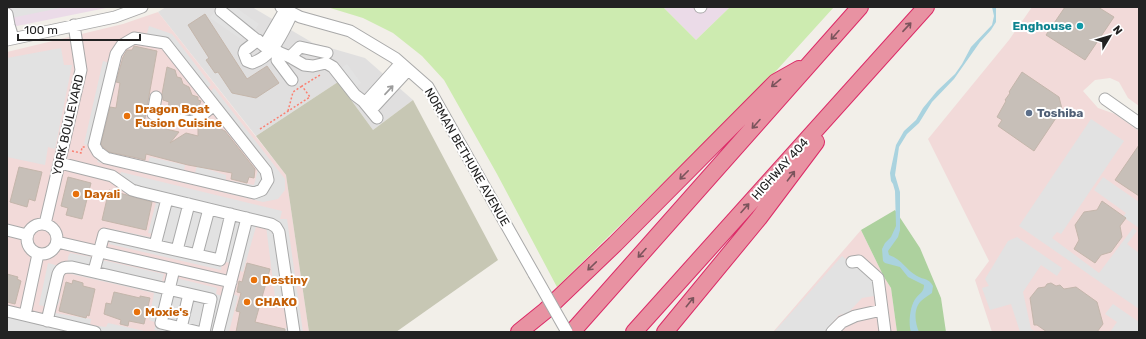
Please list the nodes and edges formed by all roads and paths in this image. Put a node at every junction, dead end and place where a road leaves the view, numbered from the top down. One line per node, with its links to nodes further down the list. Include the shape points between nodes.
1 (142, 7): 7 (street, via 115,18)
2 (860, 7): 13 (highway, one-way to 13)
3 (926, 7): 10 (highway, HIGHWAY 404, one-way to 3)
4 (286, 10): 9 (street); 15 (street, NORMAN BETHUNE AVENUE, via 350,31)
5 (221, 11): 9 (street)
6 (7, 14): 8 (street)
7 (74, 25): 8 (street); 23 (street, YORK BOULEVARD, via 81,70)
8 (9, 39)
9 (268, 47): 12 (street); 16 (street)
10 (889, 47): 60 (highway, HIGHWAY 404, one-way to 10); 61 (highway, one-way to 10, via 759,218)
11 (327, 53): 12 (street, via 300,47)
12 (290, 57): 14 (street, via 304,65)
13 (810, 64): 57 (highway, one-way to 57, via 776,82 615,244 545,311); 59 (highway, one-way to 59)
14 (330, 65): 15 (street, via 371,111); 16 (path, via 326,71)
15 (404, 66): 58 (street, NORMAN BETHUNE AVENUE, bridge, via 428,87)
16 (297, 83): 20 (path); 20 (path, via 310,97)
17 (156, 97): 19 (street, via 152,114 190,122)
18 (1105, 99): 21 (street)
19 (214, 105): 24 (street, via 165,43 134,38 122,44 116,54 94,146); 24 (street, via 266,171 268,180 262,190 254,193 106,158)
20 (288, 111): 22 (path)
21 (1139, 123)
22 (260, 129)
23 (63, 149): 24 (path, via 81,153 82,147); 25 (street, YORK BOULEVARD)
24 (96, 149)
25 (60, 162): 26 (street, via 112,176 132,190); 31 (street, YORK BOULEVARD)
26 (167, 199): 27 (street); 35 (street)
27 (189, 204): 28 (street); 36 (street)
28 (209, 209): 29 (street); 39 (street)
29 (231, 214): 30 (street); 39 (street, via 220,260)
30 (247, 218): 43 (street); 56 (street, via 271,224 279,232)
31 (45, 224): 33 (street, via 38,224); 34 (street, via 54,230)
32 (7, 230): 33 (street)
33 (27, 235): 38 (street, via 28,246)
34 (57, 242): 37 (street); 38 (street, via 50,252)
35 (155, 245): 36 (street); 37 (street, via 104,234)
36 (177, 250): 39 (street)
37 (99, 252): 41 (street); 42 (street)
38 (38, 254): 48 (street)
39 (197, 254)
40 (852, 262): 46 (street, via 859,261 878,278)
41 (174, 269): 43 (street); 44 (street)
42 (94, 271): 44 (street); 49 (street, via 65,267 60,270)
43 (231, 282): 55 (street)
44 (168, 289): 45 (street); 51 (street, via 161,323)
45 (189, 294): 51 (street); 54 (street, via 211,299)
46 (882, 310): 62 (street, via 848,319); 63 (street)
47 (7, 311): 48 (street)
48 (25, 315): 49 (street)
49 (47, 321): 50 (street)
50 (61, 328): 52 (street)
51 (181, 328): 53 (street)
52 (95, 332)
53 (198, 332)
54 (204, 332)
55 (218, 332)
56 (294, 332)
57 (519, 332)
58 (567, 332)
59 (572, 332)
60 (634, 332)
61 (665, 332)
62 (832, 332)
63 (886, 332)

